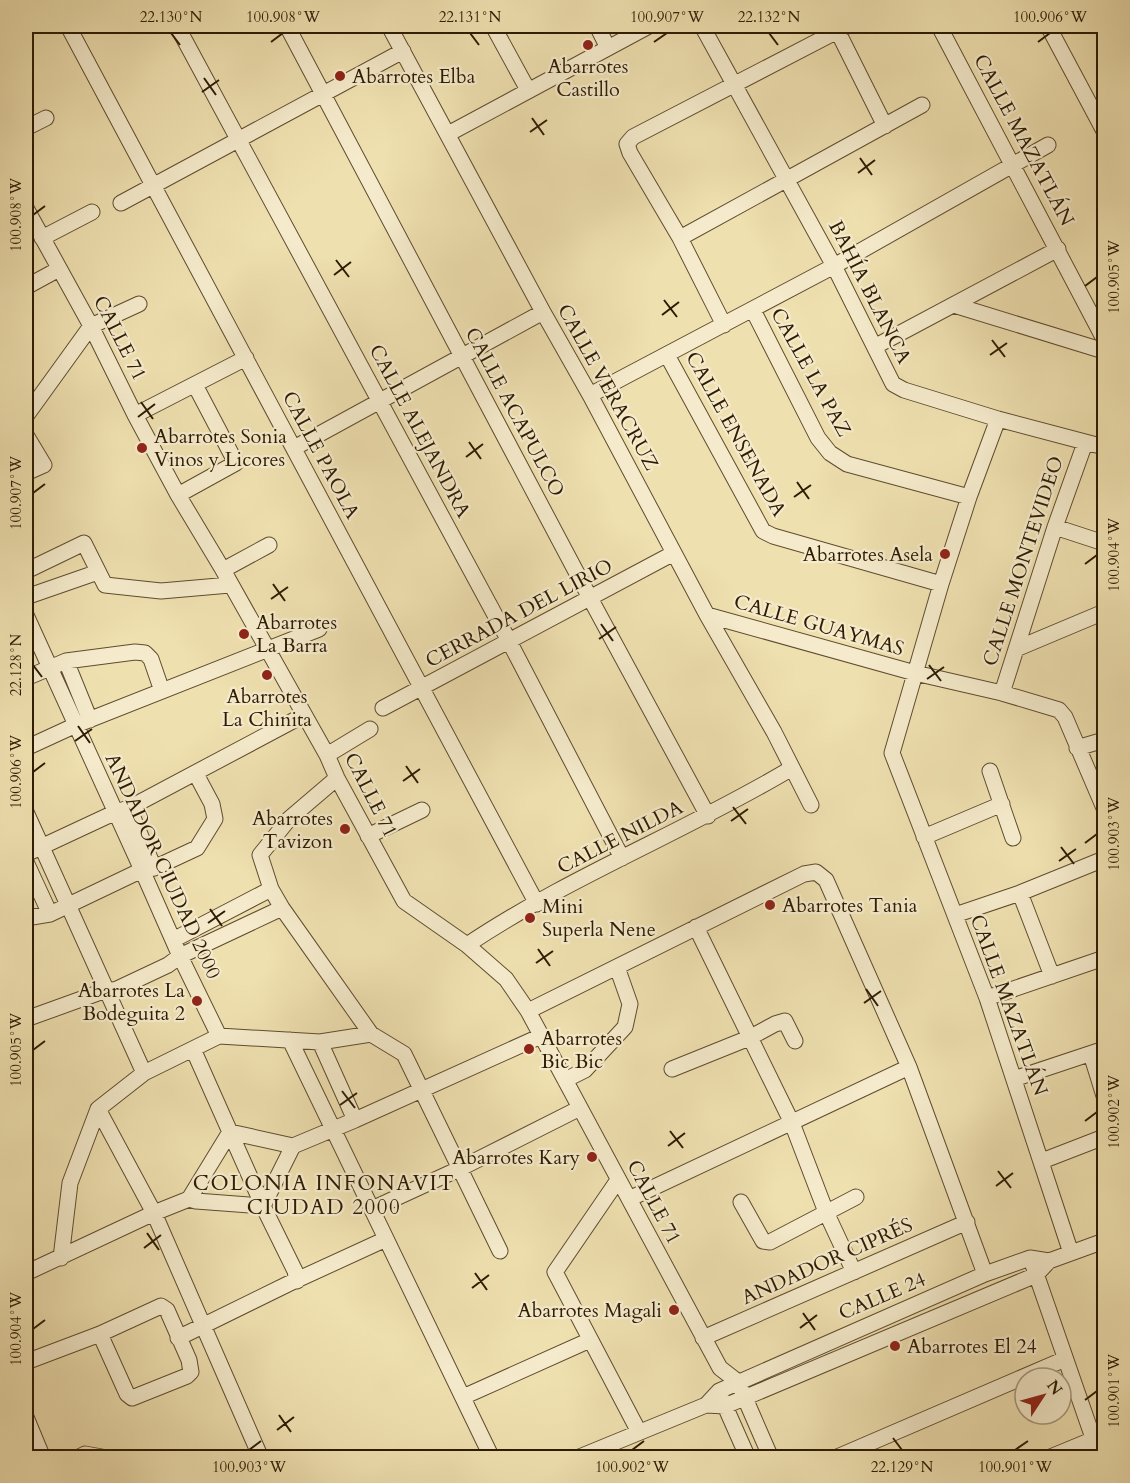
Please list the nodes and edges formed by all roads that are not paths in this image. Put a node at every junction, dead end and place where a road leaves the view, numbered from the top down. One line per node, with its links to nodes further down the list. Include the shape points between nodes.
1 (68, 26): 27 (street, CALLE PAOLA)
2 (177, 26): 23 (street, CALLE ALEJANDRA)
3 (287, 26): 16 (street, CALLE ACAPULCO)
4 (389, 26): 13 (street, CALLE VERACRUZ)
5 (493, 26): 15 (street)
6 (597, 26): 12 (street)
7 (649, 26): 12 (street)
8 (702, 26): 14 (street, BAHÍA BLANCA)
9 (939, 26): 25 (street, CALLE MAZATLÁN)
10 (1048, 26): 21 (street)
11 (842, 28): 14 (street); 19 (street)
12 (608, 48): 15 (street)
13 (403, 51): 16 (street); 22 (street, CALLE VERACRUZ)
14 (735, 84): 26 (street, BAHÍA BLANCA); 32 (street, via 633,137 627,144)
15 (528, 90): 22 (street)
16 (323, 93): 23 (street); 47 (street, CALLE ACAPULCO)
17 (922, 105): 19 (street)
18 (46, 118): 20 (street)
19 (885, 126): 26 (street)
20 (26, 128)
21 (1104, 130)
22 (448, 134): 40 (street, CALLE VERACRUZ)
23 (238, 139): 27 (street); 51 (street, CALLE ALEJANDRA)
24 (1048, 145): 25 (street)
25 (1013, 166): 33 (street, CALLE MAZATLÁN); 34 (street)
26 (787, 180): 32 (street); 34 (street, BAHÍA BLANCA)
27 (152, 184): 28 (street); 48 (street, CALLE PAOLA)
28 (121, 203)
29 (26, 208): 31 (street, CALLE 71)
30 (92, 212): 31 (street)
31 (42, 238): 35 (street, CALLE 71)
32 (680, 238): 41 (street)
33 (1058, 249): 38 (street); 43 (street, CALLE MAZATLÁN)
34 (834, 266): 39 (street); 44 (street, BAHÍA BLANCA)
35 (59, 269): 36 (street); 42 (street, CALLE 71)
36 (26, 286)
37 (139, 304): 42 (street)
38 (954, 305): 44 (street); 45 (street)
39 (753, 310): 41 (street); 61 (street, CALLE LA PAZ, via 818,438 830,453 847,464)
40 (543, 312): 47 (street); 50 (street, CALLE VERACRUZ)
41 (724, 325): 46 (street)
42 (91, 326): 52 (street, CALLE 71); 53 (street)
43 (1104, 339)
44 (876, 346): 54 (street, BAHÍA BLANCA, via 893,384)
45 (1104, 351)
46 (667, 355): 50 (street); 69 (street, CALLE ENSENADA, via 763,531)
47 (461, 356): 51 (street); 72 (street, CALLE ACAPULCO)
48 (246, 358): 49 (street); 58 (street, CALLE PAOLA)
49 (195, 385): 52 (street); 60 (street, via 236,463)
50 (590, 395): 65 (street, CALLE VERACRUZ)
51 (380, 399): 58 (street); 77 (street, CALLE ALEJANDRA)
52 (135, 415): 60 (street, CALLE 71)
53 (26, 417)
54 (998, 419): 56 (street, BAHÍA BLANCA); 61 (street, CALLE MAZATLÁN)
55 (26, 435): 59 (street, via 44,465)
56 (1084, 442): 57 (street, BAHÍA BLANCA); 62 (street, CALLE MONTEVIDEO)
57 (1104, 447)
58 (294, 448): 84 (street, CALLE PAOLA)
59 (26, 473)
60 (178, 495): 66 (street, CALLE 71)
61 (969, 497): 69 (street, CALLE MAZATLÁN)
62 (1055, 527): 63 (street); 79 (street, CALLE MONTEVIDEO)
63 (1104, 543)
64 (269, 545): 66 (street)
65 (674, 553): 72 (street, CERRADA DEL LIRIO); 75 (street, CALLE VERACRUZ)
66 (223, 570): 70 (street, CALLE 71)
67 (26, 571): 68 (street, via 84,543)
68 (98, 572): 70 (street, via 105,585 162,591); 71 (street)
69 (941, 584): 82 (street, CALLE MAZATLÁN)
70 (230, 585): 78 (street, CALLE 71)
71 (27, 593)
72 (590, 598): 77 (street, CERRADA DEL LIRIO); 105 (street, CALLE ACAPULCO)
73 (1104, 612): 79 (street)
74 (26, 615): 81 (street, ANDADOR CIUDAD 2000)
75 (707, 615): 82 (street, CALLE GUAYMAS); 95 (street, CALLE VERACRUZ)
76 (319, 629): 78 (street)
77 (509, 641): 84 (street, CERRADA DEL LIRIO); 111 (street, CALLE ALEJANDRA)
78 (266, 648): 85 (street); 88 (street, CALLE 71)
79 (1016, 649): 86 (street, CALLE MONTEVIDEO)
80 (66, 661): 81 (street); 85 (street, via 146,653); 89 (street)
81 (49, 667): 83 (street); 89 (street, ANDADOR CIUDAD 2000)
82 (915, 673): 86 (street, CALLE GUAYMAS); 107 (street, CALLE MAZATLÁN, via 892,753)
83 (26, 678)
84 (421, 689): 87 (street, CERRADA DEL LIRIO); 118 (street, CALLE PAOLA)
85 (162, 690): 89 (street)
86 (1002, 693): 93 (street, CALLE GUAYMAS, via 1059,710)
87 (382, 708)
88 (304, 715): 94 (street, CALLE 71); 97 (street)
89 (83, 723): 92 (street); 102 (street, ANDADOR CIUDAD 2000)
90 (370, 729): 94 (street)
91 (1104, 740): 93 (street)
92 (26, 748)
93 (1077, 748): 101 (street, CALLE GUAYMAS)
94 (327, 755): 98 (street, CALLE 71)
95 (792, 768): 100 (street, CALLE VERACRUZ); 105 (street, CALLE NILDA)
96 (990, 771): 99 (street)
97 (196, 774): 102 (street); 114 (street, via 212,804 215,819 196,848)
98 (337, 778): 106 (street, CALLE 71); 115 (street, via 288,819 260,855)
99 (1002, 804): 107 (street); 108 (street)
100 (811, 805)
101 (1104, 808)
102 (122, 810): 109 (street); 114 (street, ANDADOR CIUDAD 2000)
103 (422, 810): 106 (street)
104 (26, 812): 109 (street)
105 (708, 816): 111 (street, CALLE NILDA)
106 (368, 836): 125 (street, CALLE 71, via 404,901)
107 (924, 837): 121 (street, CALLE MAZATLÁN)
108 (1013, 838)
109 (41, 849): 110 (street); 117 (street)
110 (26, 854)
111 (622, 858): 118 (street, CALLE NILDA)
112 (1104, 859): 116 (street)
113 (26, 862): 120 (street)
114 (148, 869): 117 (street); 124 (street, ANDADOR CIUDAD 2000)
115 (271, 890): 119 (street); 124 (street)
116 (1020, 893): 121 (street); 129 (street)
117 (67, 904): 120 (street); 130 (street)
118 (537, 904): 125 (street, CALLE NILDA)
119 (282, 908): 126 (street); 134 (street)
120 (50, 914): 122 (street)
121 (955, 915): 131 (street, CALLE MAZATLÁN)
122 (26, 918)
123 (696, 927): 128 (street); 137 (street); 143 (street, via 804,874 816,872 825,880)
124 (173, 940): 126 (street, ANDADOR CIUDAD 2000)
125 (467, 945): 132 (street, CALLE 71, via 506,979)
126 (180, 956): 130 (street); 135 (street, ANDADOR CIUDAD 2000)
127 (1104, 958): 129 (street)
128 (617, 967): 132 (street); 147 (street, via 630,1004 626,1027 585,1070)
129 (1052, 976): 131 (street)
130 (107, 991): 133 (street); 145 (street)
131 (987, 998): 146 (street, CALLE MAZATLÁN)
132 (528, 1011): 136 (street, CALLE 71)
133 (26, 1019)
134 (371, 1034): 140 (street); 148 (street, via 404,1054)
135 (219, 1036): 138 (street); 141 (street)
136 (541, 1036): 147 (street, CALLE 71); 148 (street)
137 (749, 1038): 139 (street, via 785,1021); 144 (street); 153 (street)
138 (290, 1040): 140 (street); 154 (street)
139 (795, 1041)
140 (320, 1042): 152 (street)
141 (193, 1049): 145 (street); 155 (street)
142 (1098, 1051): 146 (street); 149 (street)
143 (909, 1067): 153 (street); 169 (street)
144 (672, 1069)
145 (144, 1073): 151 (street)
146 (1014, 1079): 158 (street, CALLE MAZATLÁN)
147 (565, 1080): 150 (street, CALLE 71)
148 (421, 1091): 152 (street); 159 (street)
149 (1104, 1096)
150 (580, 1108): 159 (street); 160 (street, CALLE 71)
151 (98, 1109): 168 (street); 174 (street, via 70,1183)
152 (355, 1120): 154 (street)
153 (792, 1123): 163 (street); 167 (street)
154 (333, 1130): 157 (street); 166 (street)
155 (230, 1132): 157 (street); 162 (street); 165 (street)
156 (1104, 1137): 158 (street)
157 (293, 1146): 165 (street)
158 (1042, 1161): 173 (street, CALLE MAZATLÁN)
159 (461, 1168): 166 (street); 172 (street)
160 (618, 1180): 163 (street, CALLE 71); 186 (street, via 555,1272)
161 (856, 1197): 167 (street)
162 (189, 1199): 165 (street); 168 (street)
163 (629, 1199): 185 (street, CALLE 71)
164 (741, 1203): 167 (street, via 763,1241 770,1242)
165 (262, 1206): 181 (street, via 296,1271)
166 (372, 1209): 170 (street)
167 (826, 1212): 177 (street)
168 (154, 1213): 174 (street); 182 (street)
169 (967, 1222): 177 (street, ANDADOR CIPRÉS); 179 (street)
170 (386, 1239): 181 (street); 191 (street)
171 (1104, 1241): 173 (street, CALLE 24)
172 (500, 1251)
173 (1071, 1253): 176 (street, CALLE 24)
174 (61, 1258): 178 (street)
175 (1030, 1258): 176 (street, CALLE 24); 179 (street, CALLE 24); 180 (street)
176 (1049, 1261): 180 (street, CALLE 24)
177 (854, 1272): 185 (street, ANDADOR CIPRÉS)
178 (26, 1273)
179 (985, 1274): 190 (street, CALLE 24)
180 (1036, 1275): 187 (street); 192 (street, CALLE 24)
181 (297, 1281): 182 (street)
182 (203, 1325): 184 (street); 201 (street)
183 (100, 1334): 184 (street, via 161,1306); 184 (street, via 132,1398 191,1372); 188 (street)
184 (178, 1338)
185 (703, 1338): 189 (street, CALLE 71)
186 (590, 1340): 191 (street); 195 (street)
187 (1065, 1359): 196 (street); 197 (street)
188 (26, 1362)
189 (720, 1368): 190 (street, CALLE 71); 193 (street)
190 (738, 1382): 192 (street); 193 (street, CALLE 24)
191 (463, 1397): 202 (street)
192 (745, 1397): 193 (street, CALLE 24); 205 (street)
193 (722, 1399): 195 (street, CALLE 24); 204 (street)
194 (26, 1417): 198 (street)
195 (639, 1432): 203 (street, CALLE 24)
196 (1094, 1438): 207 (street); 208 (street)
197 (867, 1452): 206 (street)
198 (43, 1458)
199 (76, 1458): 200 (street, via 85,1454)
200 (108, 1458)
201 (261, 1458)
202 (492, 1458)
203 (577, 1458)
204 (748, 1458)
205 (771, 1458)
206 (835, 1458)
207 (1048, 1458)
208 (1100, 1458)

